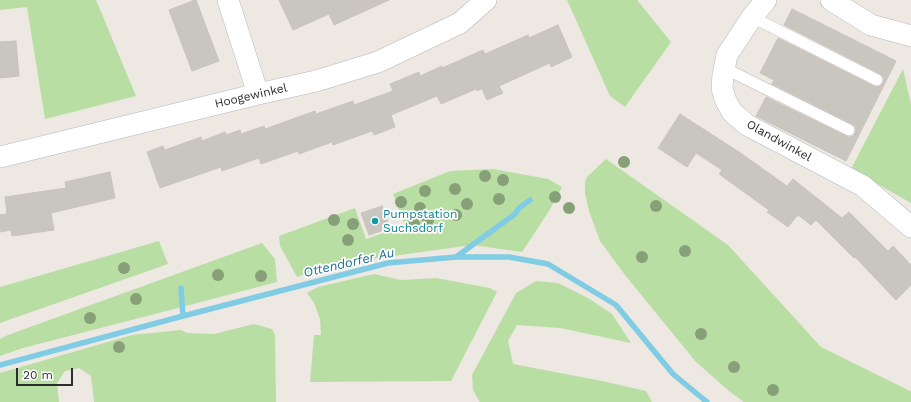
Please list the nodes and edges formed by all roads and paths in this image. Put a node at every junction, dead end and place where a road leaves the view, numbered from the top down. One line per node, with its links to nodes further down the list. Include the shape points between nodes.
1 (228, 0): 9 (street)
2 (486, 0): 9 (street, Hoogewinkel, via 460,23 378,62 316,81)
3 (766, 0): 5 (street, Olandwinkel)
4 (831, 0): 6 (street, via 871,25)
5 (752, 17): 7 (street, Olandwinkel, via 727,55); 8 (lane)
6 (911, 36)
7 (724, 68): 10 (lane); 12 (street, Olandwinkel, via 722,88 725,99 732,112 746,126 863,186)
8 (877, 80)
9 (258, 94): 11 (street, Hoogewinkel)
10 (849, 130)
11 (0, 157)
12 (911, 227)

